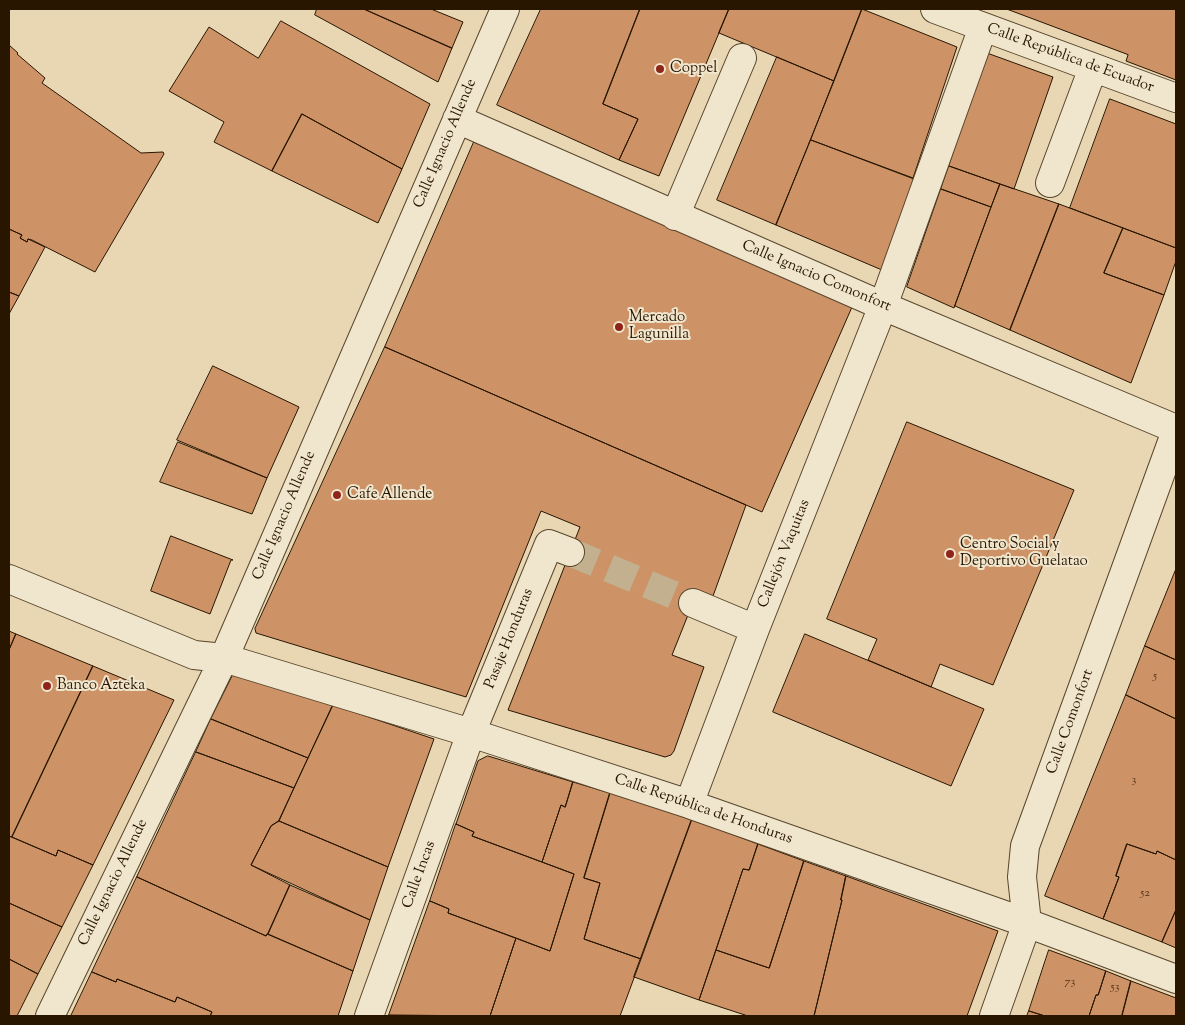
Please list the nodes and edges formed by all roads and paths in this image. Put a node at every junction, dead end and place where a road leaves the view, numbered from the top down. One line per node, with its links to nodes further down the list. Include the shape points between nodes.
1 (505, 9): 7 (street, Calle Ignacio Allende)
2 (935, 9): 3 (street, Calle República de Ecuador)
3 (983, 27): 5 (street, Calle República de Ecuador); 10 (street, Callejón Vaquitas)
4 (742, 58): 9 (street)
5 (1093, 68): 6 (street, Calle República de Ecuador); 8 (street)
6 (1176, 98)
7 (457, 119): 9 (street, Calle Ignacio Comonfort); 16 (street, Calle Ignacio Allende)
8 (1050, 183)
9 (675, 216): 10 (street, Calle Ignacio Comonfort)
10 (883, 306): 11 (street, Calle Ignacio Comonfort); 15 (street, Callejón Vaquitas)
11 (1176, 430): 19 (street, Calle Comonfort, via 1025,846 1022,877)
12 (560, 548): 17 (street, Pasaje Honduras)
13 (9, 579): 16 (street, Calle República de Honduras, via 194,655)
14 (693, 603): 15 (street)
15 (755, 629): 18 (street, Callejón Vaquitas)
16 (224, 658): 17 (street, Calle República de Honduras); 21 (street, Calle Ignacio Allende)
17 (471, 733): 18 (street, Calle República de Honduras); 22 (street, Calle Incas)
18 (689, 804): 19 (street, Calle República de Honduras)
19 (1027, 923): 20 (street, Calle República de Honduras); 23 (street, Calle Comonfort)
20 (1176, 979)
21 (50, 1016)
22 (369, 1016)
23 (994, 1016)

